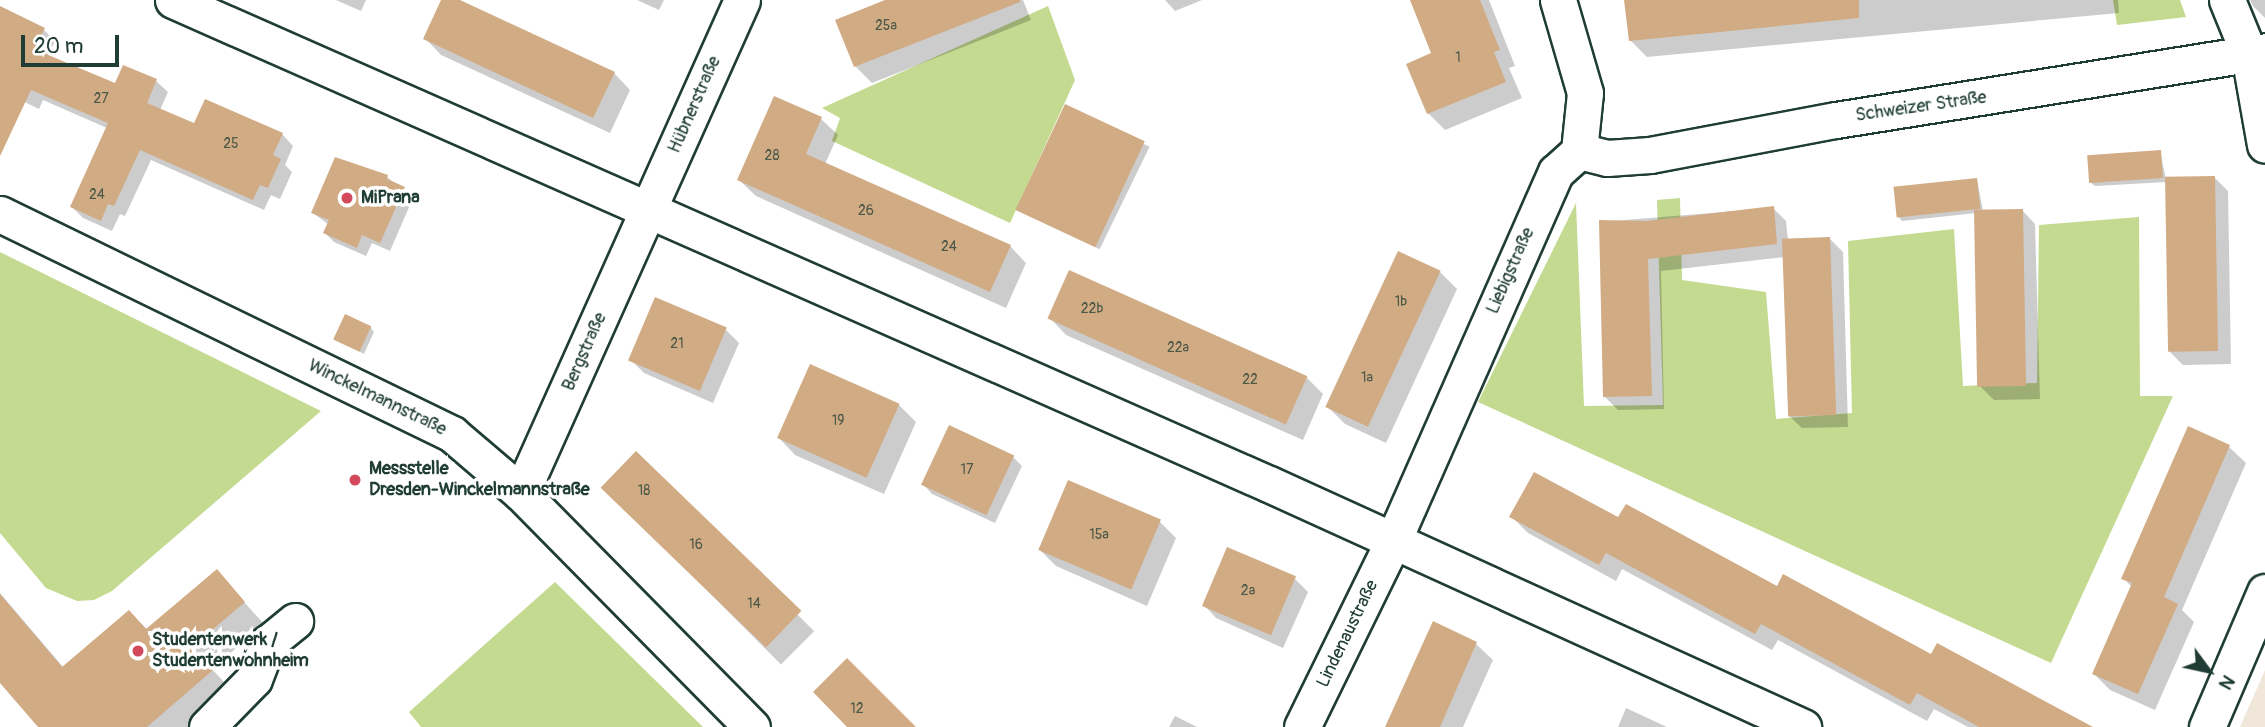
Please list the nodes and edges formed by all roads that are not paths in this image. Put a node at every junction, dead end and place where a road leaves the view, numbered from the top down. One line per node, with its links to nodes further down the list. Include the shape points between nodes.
1 (173, 0): 8 (street)
2 (742, 0): 8 (street, Hübnerstraße)
3 (1558, 0): 7 (street, via 1585,93)
4 (2227, 0): 5 (street)
5 (2257, 52): 6 (street); 7 (street, Schweizer Straße, via 1650,155 1606,158)
6 (2265, 145)
7 (1578, 151): 11 (street, Liebigstraße, via 1556,172)
8 (649, 211): 10 (street, Bergstraße); 11 (street)
9 (0, 214): 10 (street, Winckelmannstraße, via 452,434)
10 (521, 493): 15 (street, Winckelmannstraße)
11 (1393, 541): 16 (street, Lindenaustraße); 17 (street)
12 (2265, 592): 18 (street)
13 (295, 621): 14 (street, via 268,643 254,678)
14 (207, 727)
15 (752, 727)
16 (1302, 727)
17 (1803, 727)
18 (2207, 727)

